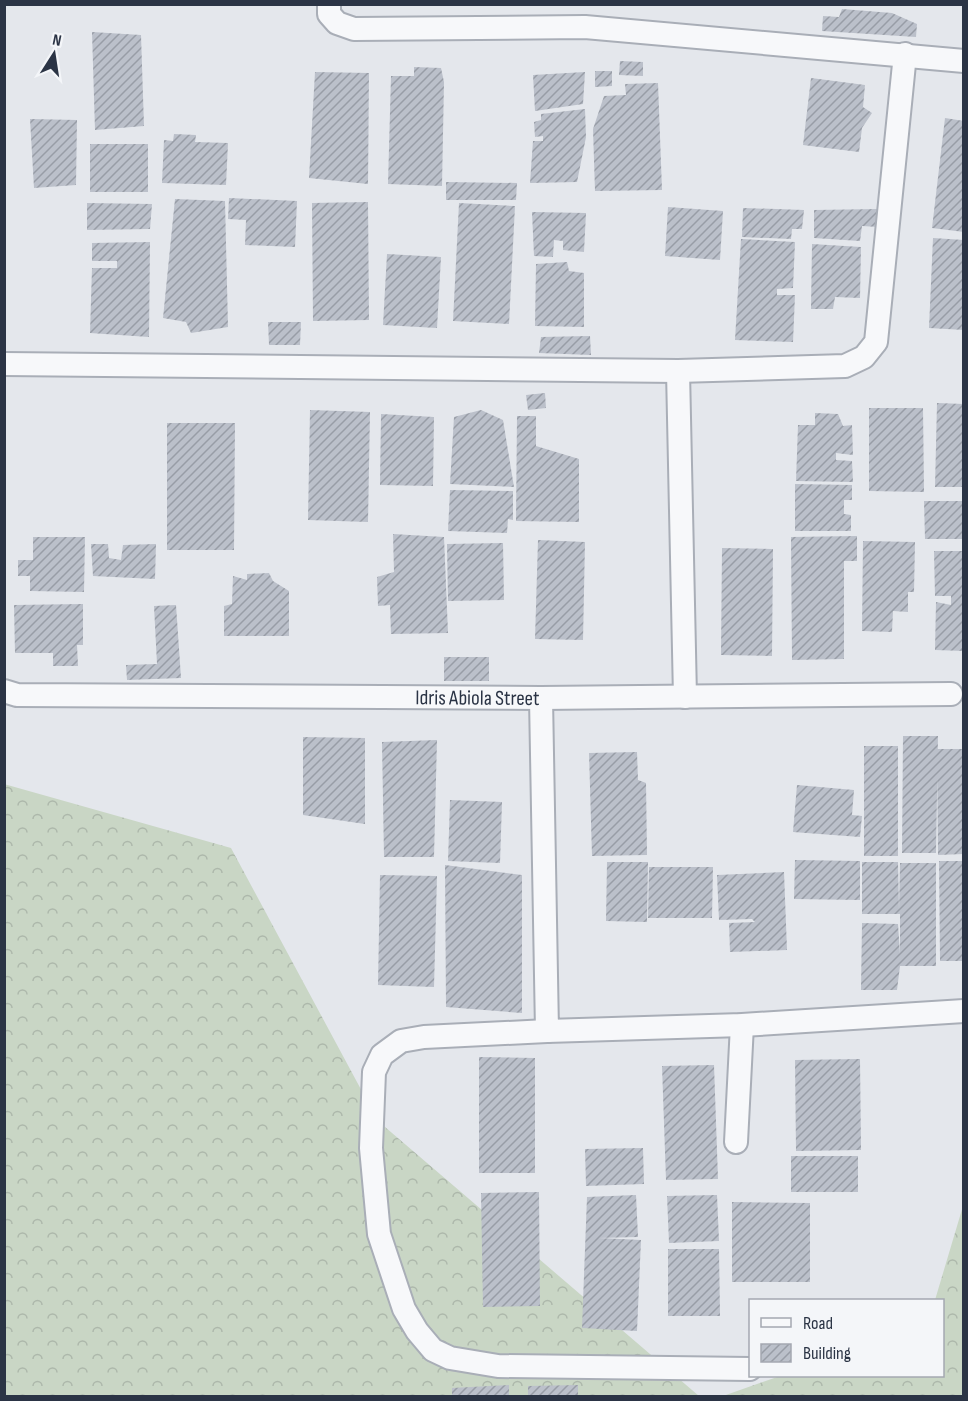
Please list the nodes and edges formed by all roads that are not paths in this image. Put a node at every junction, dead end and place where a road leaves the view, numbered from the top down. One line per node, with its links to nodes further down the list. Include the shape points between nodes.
1 (333, 14): 2 (street, via 354,29 585,27)
2 (905, 54): 3 (street); 5 (street, via 876,342 864,357 845,366)
3 (963, 61)
4 (4, 364): 5 (street)
5 (678, 371): 8 (street)
6 (4, 691): 9 (street, Idris Abiola Street, via 17,695)
7 (951, 694): 8 (street, Idris Abiola Street)
8 (685, 697): 9 (street, Idris Abiola Street)
9 (541, 698): 12 (street)
10 (963, 1011): 11 (street)
11 (742, 1025): 12 (street); 13 (street)
12 (547, 1031): 14 (street, via 424,1037 402,1041 382,1055 374,1072 371,1148 379,1234 404,1309 433,1350 469,1362 498,1366)
13 (736, 1142)
14 (749, 1369)

